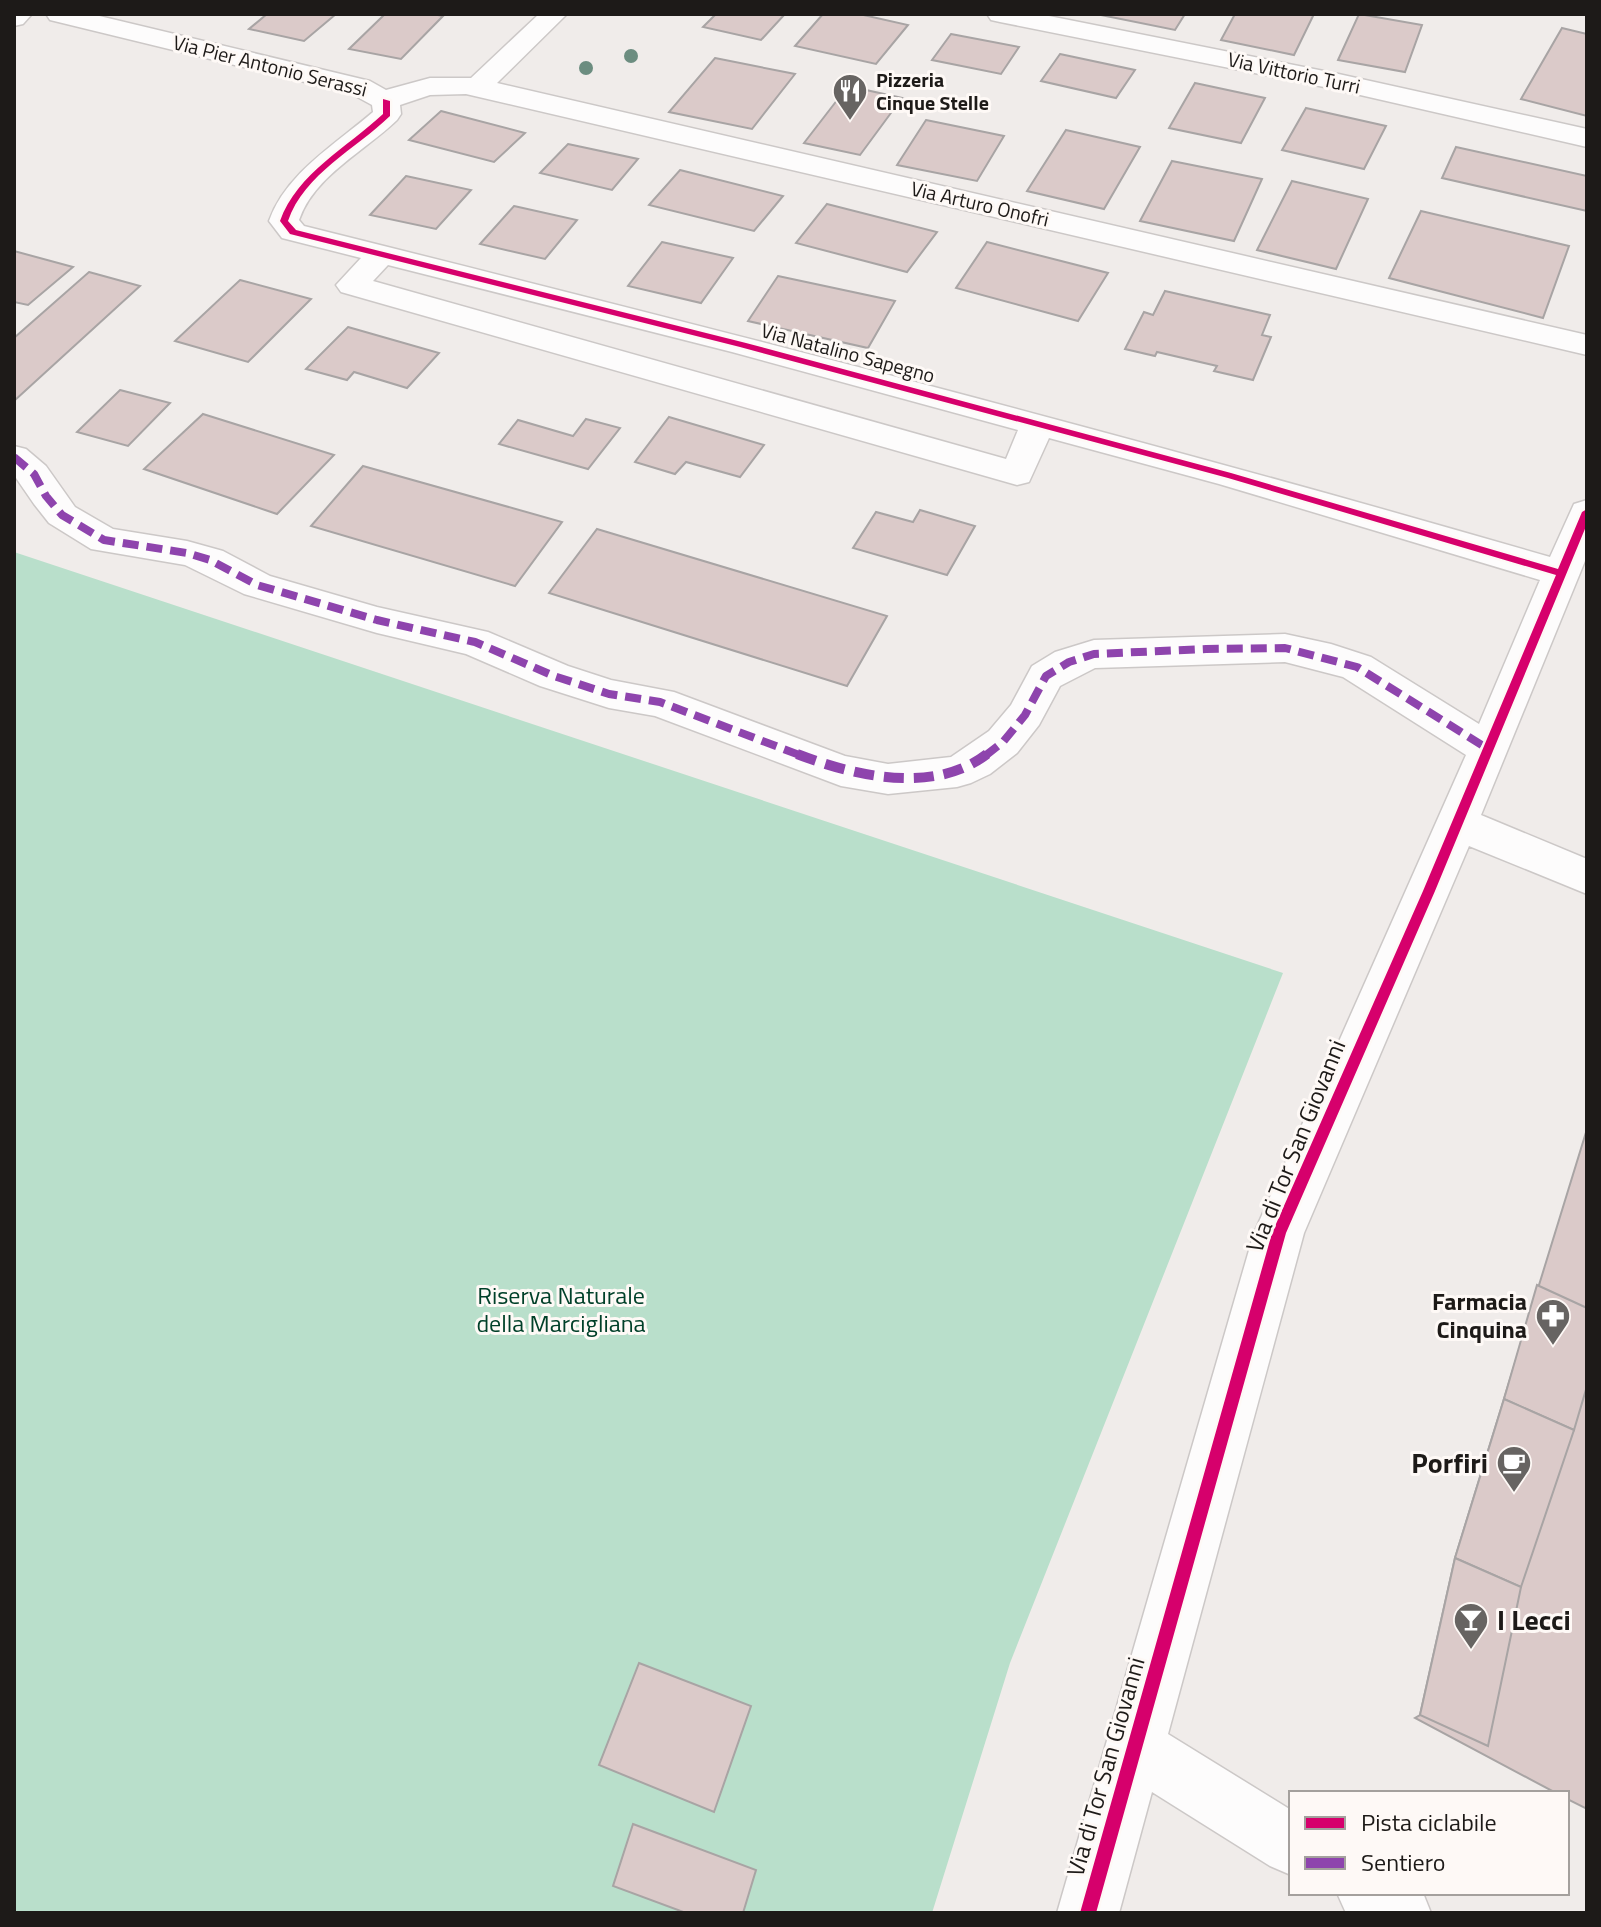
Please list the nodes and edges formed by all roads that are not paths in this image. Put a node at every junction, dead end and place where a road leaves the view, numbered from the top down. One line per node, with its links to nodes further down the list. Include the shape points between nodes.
1 (19, 14): 5 (street)
2 (59, 14): 7 (street, Via Pier Antonio Serassi, via 360,87)
3 (554, 14): 6 (street)
4 (1000, 14): 8 (street, Via Vittorio Turri)
5 (14, 18)
6 (477, 87): 7 (street, Via Pier Antonio Serassi, via 431,87); 10 (street, Via Arturo Onofri)
7 (386, 101): 9 (street, Via Natalino Sapegno, via 387,114 304,188 288,206 284,221 301,235)
8 (1587, 138)
9 (381, 255): 11 (street, Via Natalino Sapegno); 11 (street, via 352,285 1017,474)
10 (1587, 345)
11 (1037, 425): 14 (street, Via Natalino Sapegno)
12 (14, 457): 15 (street, via 34,474 62,515 104,540 187,553 257,585 475,642 554,676 609,694 660,702 841,771 888,779 957,772 1003,742 1046,676 1069,662 1094,654 1206,649 1285,648 1357,667)
13 (1587, 512): 14 (street, Via di Tor San Giovanni)
14 (1561, 573): 15 (street, Via di Tor San Giovanni)
15 (1488, 749): 16 (street, Via di Tor San Giovanni)
16 (1457, 823): 17 (street); 18 (street, Via di Tor San Giovanni, via 1279,1233)
17 (1587, 877)
18 (1135, 1747): 19 (street); 21 (street, Via di Tor San Giovanni)
19 (1289, 1844)
20 (1371, 1895): 22 (street)
21 (1088, 1913)
22 (1400, 1913)

